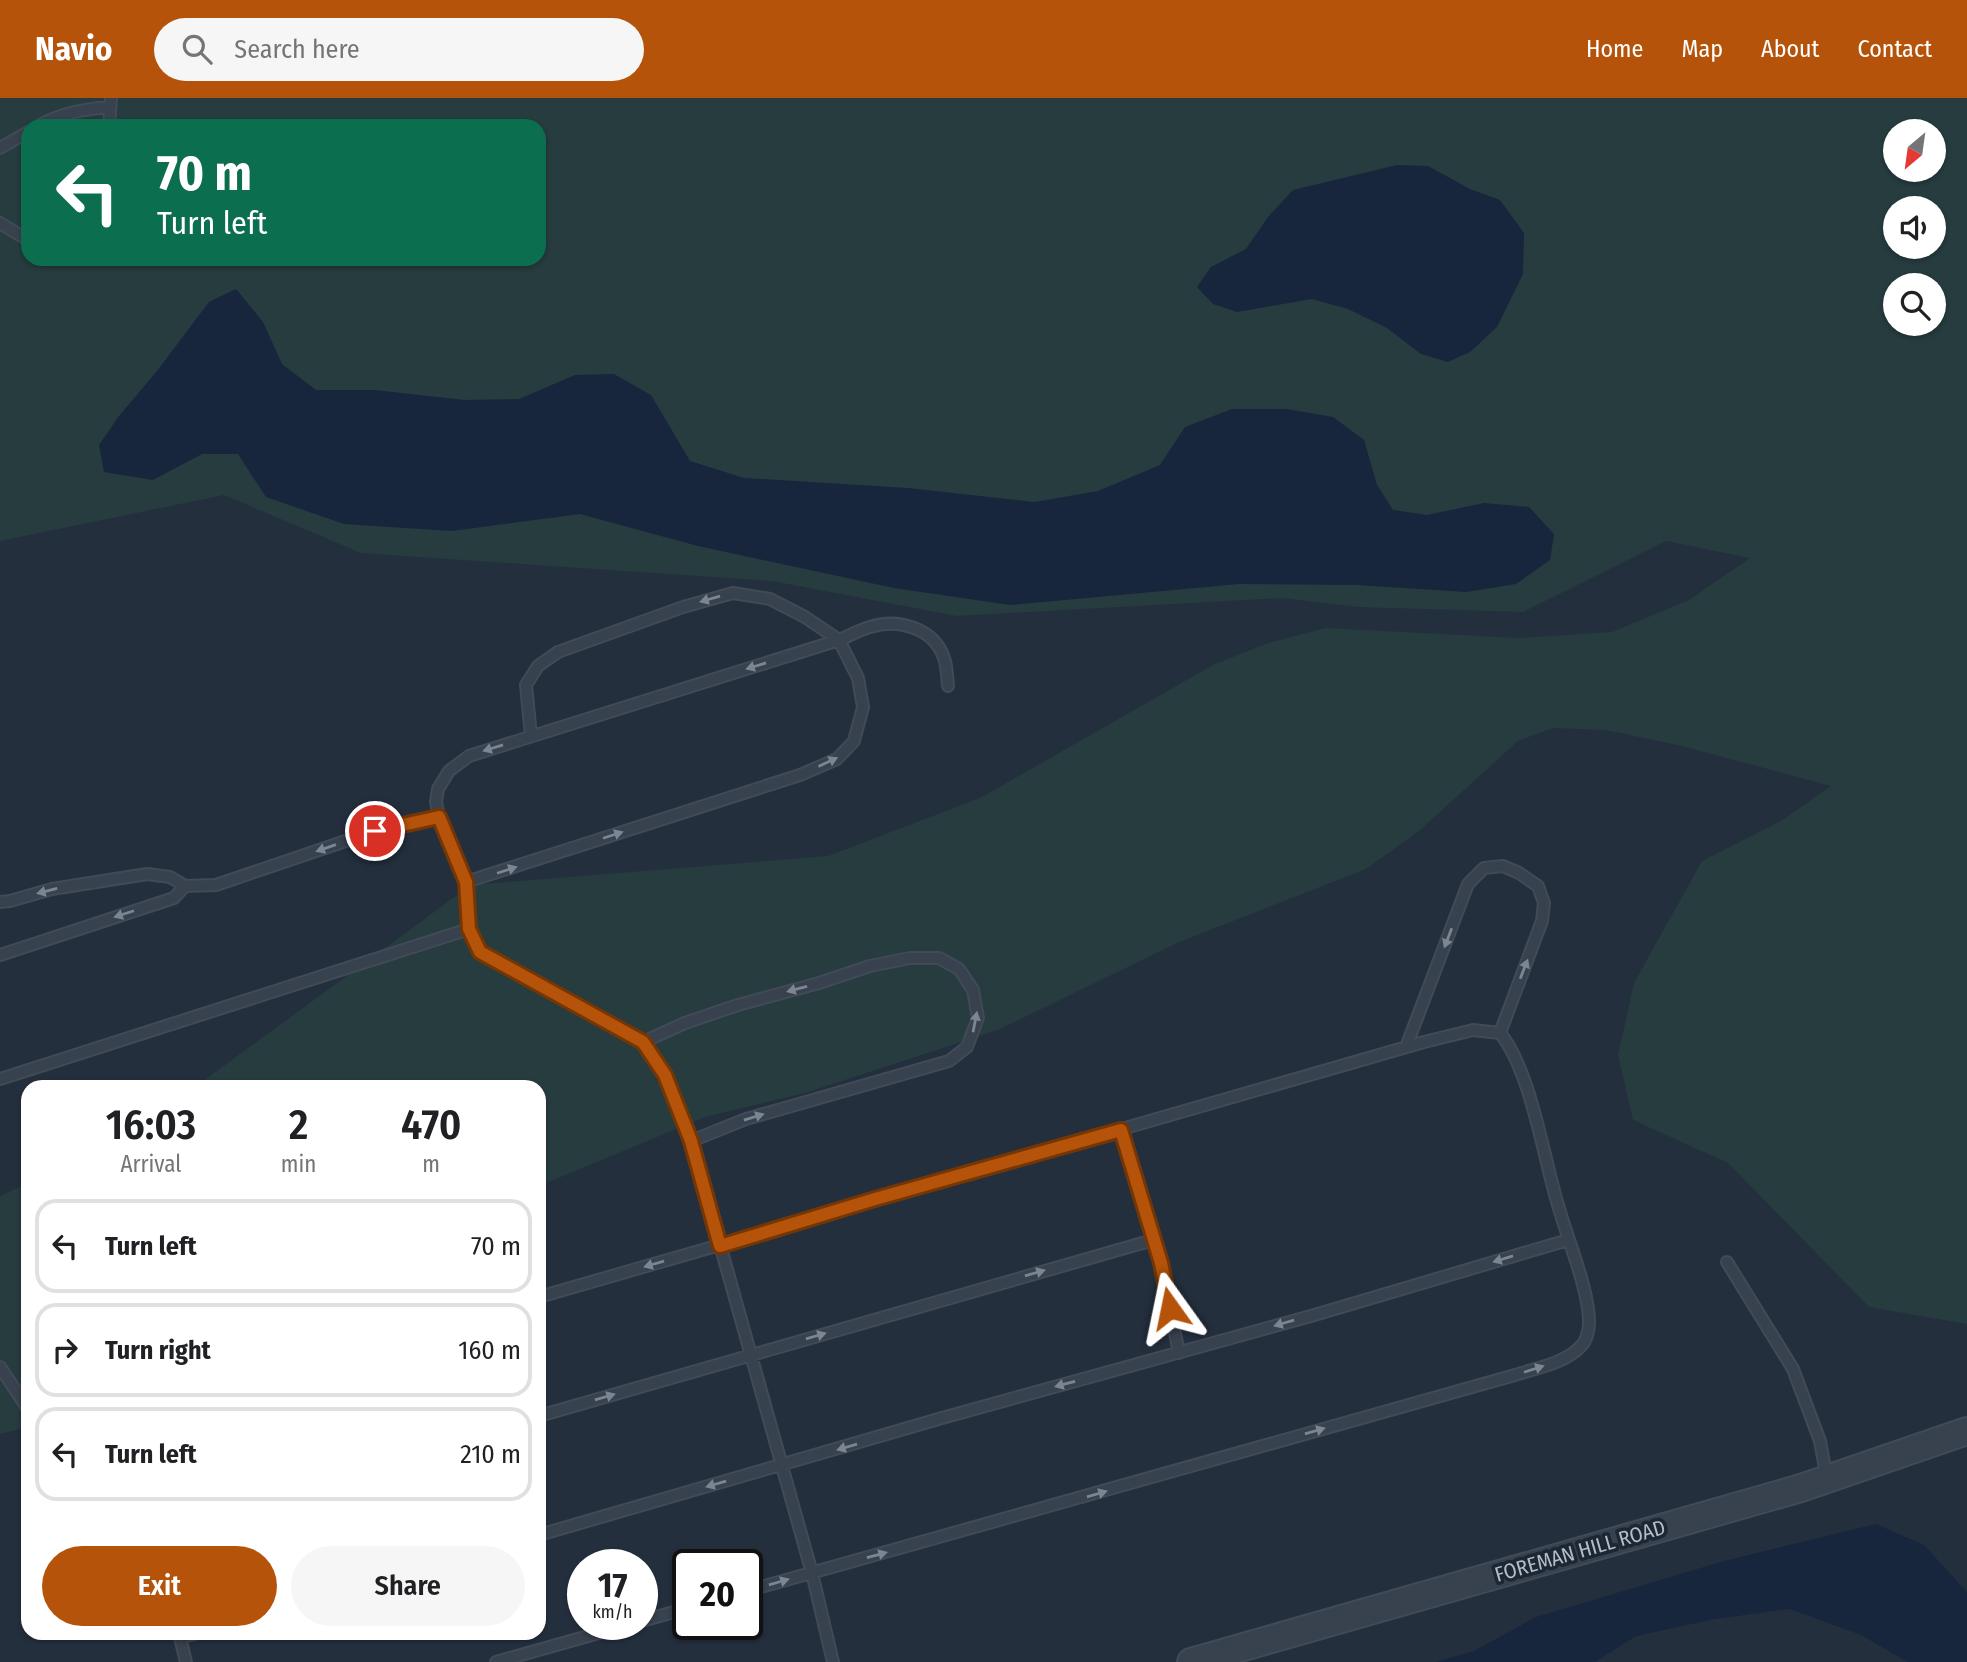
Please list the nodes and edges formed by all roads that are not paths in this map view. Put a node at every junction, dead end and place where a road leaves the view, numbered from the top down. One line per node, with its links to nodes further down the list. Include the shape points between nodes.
1 (110, 103): 2 (lane)
2 (50, 119)
3 (21, 136): 4 (lane)
4 (0, 148)
5 (0, 223): 6 (lane)
6 (21, 236)
7 (839, 640): 8 (lane, via 872,626 899,624 922,630 944,658); 9 (lane, one-way to 9); 9 (lane, one-way to 9, via 770,599 733,593 683,607 558,652 538,666 526,685); 11 (lane, one-way to 7, via 800,775 837,759 853,741 863,707 858,678)
8 (948, 686)
9 (531, 736): 10 (lane, one-way to 10, via 469,756 449,771 438,789)
10 (439, 817): 11 (lane); 12 (lane, one-way to 12, via 375,831 216,885)
11 (466, 882): 14 (lane)
12 (184, 886): 13 (lane, one-way to 13, via 170,877 147,874); 15 (lane, one-way to 15, via 174,898)
13 (0, 902)
14 (469, 929): 17 (lane, via 480,952); 19 (lane)
15 (0, 955)
16 (1500, 1033): 18 (lane, via 1473,1030); 18 (lane, one-way to 18, via 1542,922 1544,902 1538,886 1503,866 1484,868 1468,884); 23 (lane, via 1526,1087)
17 (643, 1042): 21 (lane, via 665,1075); 21 (lane, one-way to 17, via 746,1119 948,1061 967,1047 978,1018 973,990 959,969 939,958 910,958 738,1005)
18 (1406, 1047): 20 (lane)
19 (0, 1079)
20 (1121, 1130): 22 (lane); 24 (lane)
21 (691, 1141): 24 (lane)
22 (1153, 1240): 27 (lane); 28 (lane, one-way to 22)
23 (1568, 1240): 27 (lane, one-way to 27); 36 (lane, one-way to 23, via 1564,1359 1583,1344 1589,1325 1583,1285)
24 (720, 1246): 26 (lane, one-way to 26); 28 (lane)
25 (1727, 1262): 34 (lane, via 1793,1369 1820,1441)
26 (546, 1295)
27 (1180, 1353): 33 (lane, one-way to 33)
28 (751, 1355): 31 (lane, one-way to 28); 33 (lane)
29 (0, 1367): 30 (lane)
30 (21, 1398)
31 (546, 1414)
32 (1967, 1430): 34 (street, FOREMAN HILL ROAD)
33 (782, 1465): 35 (lane, one-way to 35); 36 (lane)
34 (1828, 1479): 43 (street, FOREMAN HILL ROAD)
35 (546, 1533)
36 (811, 1573): 37 (lane, one-way to 36); 42 (lane)
37 (763, 1586)
38 (182, 1640): 40 (lane)
39 (574, 1640): 41 (lane)
40 (186, 1662)
41 (496, 1662)
42 (833, 1662)
43 (1191, 1662)

